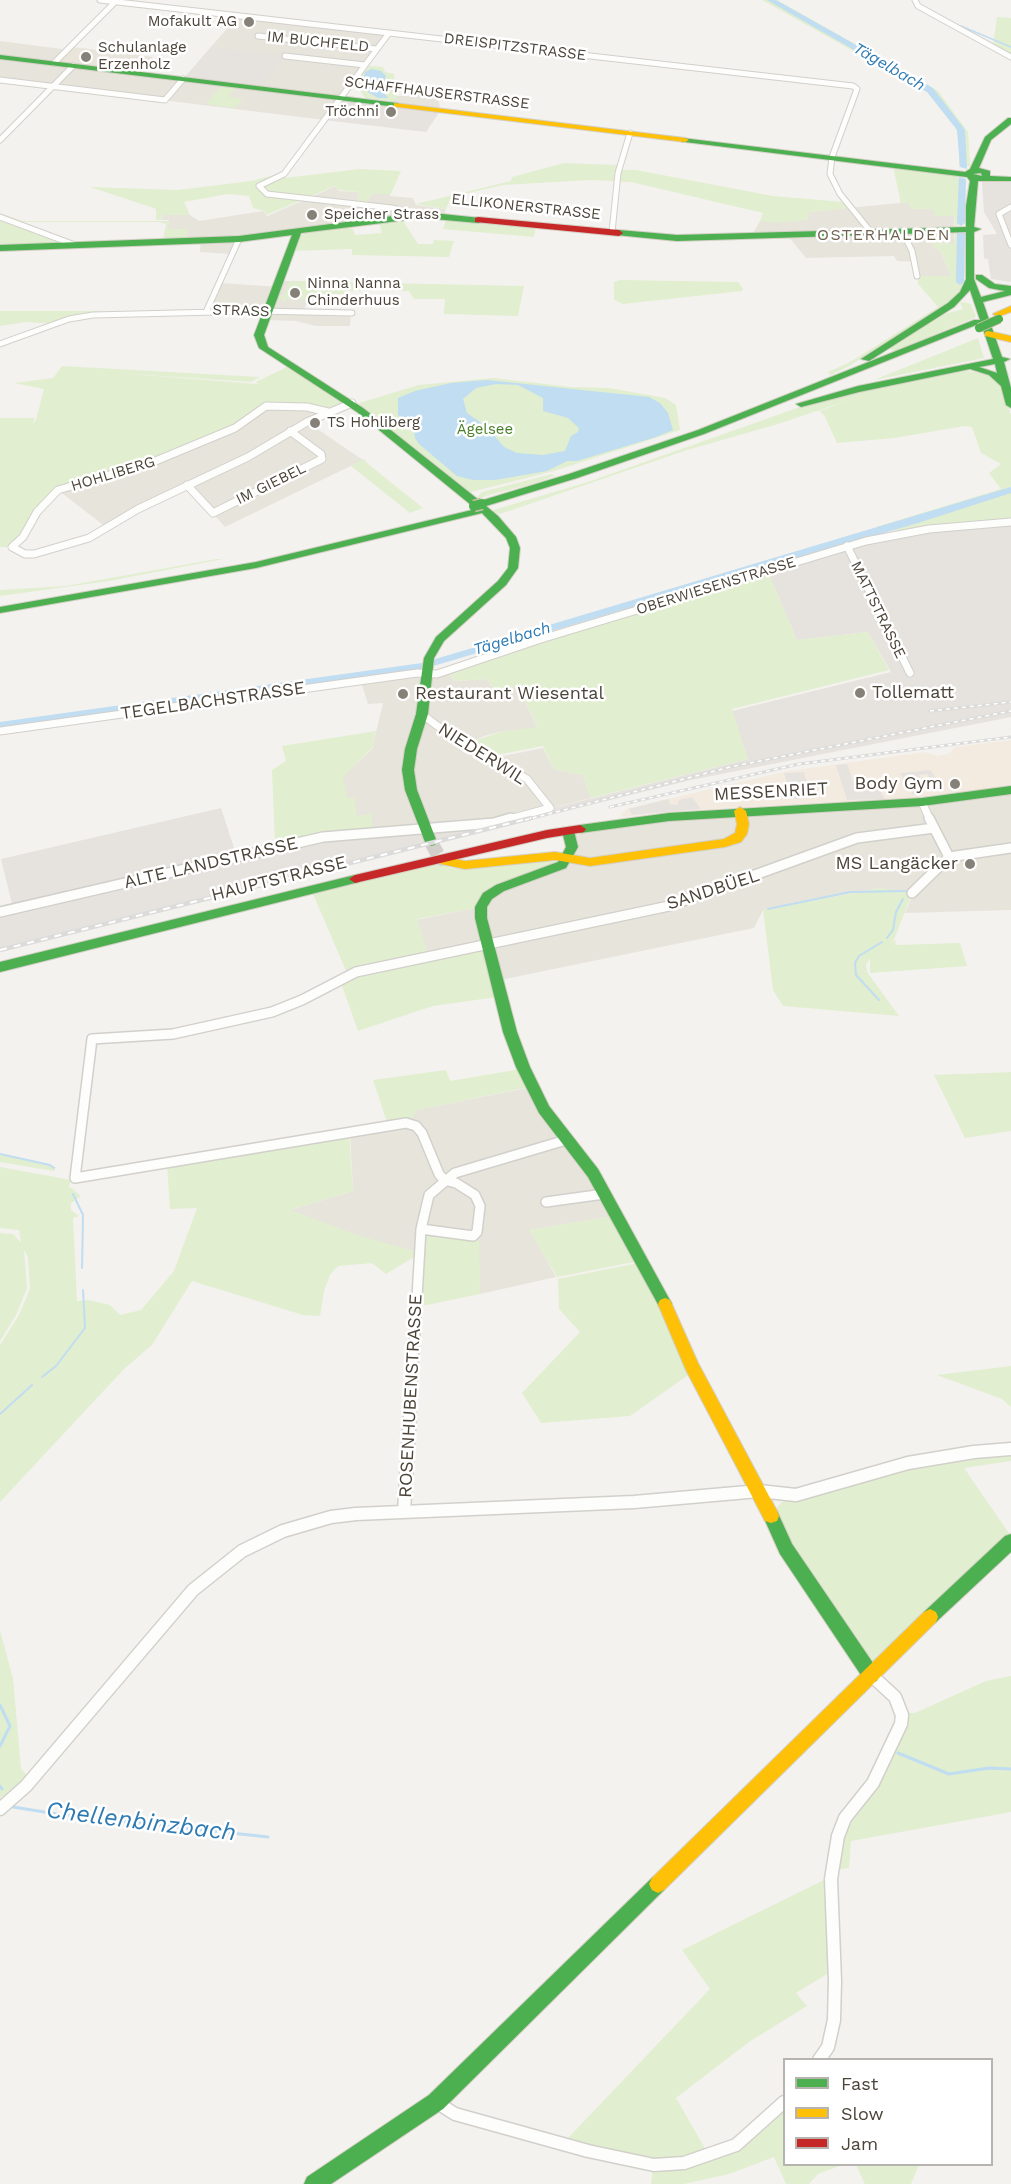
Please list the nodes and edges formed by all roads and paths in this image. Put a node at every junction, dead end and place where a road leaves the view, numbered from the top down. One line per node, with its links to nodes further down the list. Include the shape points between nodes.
1 (100, 0): 3 (street, DREISPITZSTRASSE)
2 (915, 0): 9 (street, via 918,6)
3 (115, 2): 4 (street, DREISPITZSTRASSE); 10 (street)
4 (389, 33): 6 (street); 20 (street, DREISPITZSTRASSE, via 853,86 857,89)
5 (258, 36): 6 (street, IM BUCHFELD)
6 (377, 49): 11 (street)
7 (285, 56): 11 (street)
8 (0, 57): 10 (main road, SCHAFFHAUSERSTRASSE)
9 (1011, 57)
10 (54, 63): 12 (main road, SCHAFFHAUSERSTRASSE)
11 (365, 65): 16 (street)
12 (73, 66): 13 (main road, SCHAFFHAUSERSTRASSE); 15 (street)
13 (183, 79): 15 (street, via 165,100); 16 (main road, SCHAFFHAUSERSTRASSE)
14 (0, 80): 15 (street)
15 (53, 86): 19 (street)
16 (340, 98): 18 (main road, SCHAFFHAUSERSTRASSE); 26 (street, via 284,174 259,186 267,194 392,207)
17 (1007, 123): 22 (main road)
18 (630, 133): 20 (main road, SCHAFFHAUSERSTRASSE); 29 (street, via 618,173)
19 (0, 140)
20 (832, 157): 21 (main road, SCHAFFHAUSERSTRASSE); 30 (street, via 830,174 840,194)
21 (871, 162): 22 (main road, SCHAFFHAUSERSTRASSE); 22 (main road, SCHAFFHAUSERSTRASSE)
22 (977, 176): 23 (main road, SCHAFFHAUSERSTRASSE); 27 (main road, via 978,187)
23 (1011, 178)
24 (1011, 207): 33 (street, via 999,214)
25 (0, 217): 34 (street)
26 (407, 217): 28 (main road, ELLIKONERSTRASSE); 29 (main road, ELLIKONERSTRASSE, via 430,215)
27 (964, 229): 31 (main road, ELLIKONERSTRASSE); 37 (main road)
28 (298, 231): 32 (main road, ELLIKONERSTRASSE); 43 (main road)
29 (612, 232): 30 (main road, ELLIKONERSTRASSE, via 694,238)
30 (871, 232): 31 (main road, ELLIKONERSTRASSE)
31 (902, 232): 36 (street, via 916,262)
32 (239, 239): 34 (main road, ELLIKONERSTRASSE); 42 (street, STRASS)
33 (1011, 244)
34 (75, 245): 35 (main road, ELLIKONERSTRASSE)
35 (0, 248)
36 (917, 276)
37 (975, 278): 38 (main road); 39 (main road); 40 (main road)
38 (1011, 291): 40 (main road)
39 (956, 301): 40 (main road); 50 (main road, via 853,367)
40 (993, 309): 41 (main road); 45 (main road, bridge); 45 (main road)
41 (1011, 309)
42 (206, 312): 43 (street, STRASS); 46 (street, via 80,316)
43 (267, 312): 44 (street, STRASS); 51 (main road, via 260,335 264,348)
44 (352, 313)
45 (991, 332): 47 (main road); 50 (main road); 54 (main road)
46 (0, 344)
47 (1006, 361): 48 (main road); 49 (main road)
48 (956, 370): 49 (main road, via 983,370); 54 (main road, via 848,391)
49 (1008, 383): 52 (main road)
50 (793, 397): 57 (main road)
51 (352, 403): 53 (street, HOHLIBERG); 62 (main road, via 494,518 511,537 515,548 513,568 502,583 440,639)
52 (1011, 405)
53 (328, 412): 55 (street, HOHLIBERG); 56 (street, HOHLIBERG, via 266,406 235,428 153,462 58,490 12,547 34,554 73,544)
54 (766, 414): 57 (main road, via 623,466)
55 (290, 431): 56 (street, HOHLIBERG, via 248,457); 56 (street, IM GIEBEL, via 321,454 322,459 215,516)
56 (188, 485)
57 (480, 507): 60 (main road, via 251,560); 61 (main road, via 354,543 232,570)
58 (1011, 522): 59 (street, OBERWIESENSTRASSE, via 929,529)
59 (847, 546): 62 (street, OBERWIESENSTRASSE, via 549,636 445,672); 63 (street, MATTSTRASSE)
60 (0, 603)
61 (0, 609)
62 (427, 668): 64 (main road); 65 (street, TEGELBACHSTRASSE, via 407,675)
63 (909, 673)
64 (422, 714): 69 (main road, via 408,770); 69 (street, NIEDERWIL, via 527,778 550,808 494,823)
65 (0, 731)
66 (1011, 790): 67 (main road, MESSENRIET)
67 (922, 802): 68 (main road, MESSENRIET); 70 (street)
68 (740, 812): 71 (main road, MESSENRIET); 74 (main road, via 741,834 725,843 590,862)
69 (424, 827): 72 (main road); 78 (street, ALTE LANDSTRASSE, via 323,837)
70 (934, 828): 75 (street); 79 (street, SANDBÜEL, via 857,838 669,906)
71 (568, 831): 74 (main road, via 572,843); 80 (main road, HAUPTSTRASSE, via 437,858)
72 (431, 842)
73 (1011, 848): 75 (street)
74 (568, 857): 76 (main road, via 465,865); 79 (main road, via 556,868 487,896 480,911)
75 (949, 857): 77 (street)
76 (445, 861)
77 (912, 893)
78 (0, 912)
79 (488, 945): 81 (main road, via 510,1032 523,1066 544,1109); 82 (street, SANDBÜEL, via 356,972 292,1005 262,1015 173,1034 92,1039 75,1178 406,1123 422,1132)
80 (0, 967)
81 (566, 1140): 82 (street, via 455,1173); 83 (main road)
82 (444, 1180): 85 (street, ROSENHUBENSTRASSE, via 429,1195); 85 (street, via 475,1195 480,1206 477,1232 473,1236)
83 (604, 1194): 84 (street); 87 (main road, via 672,1317 691,1365)
84 (546, 1202)
85 (421, 1229): 88 (street, ROSENHUBENSTRASSE)
86 (1011, 1449): 87 (street, via 908,1463 796,1495)
87 (759, 1491): 88 (street, via 644,1502); 90 (main road, via 786,1548)
88 (404, 1512): 91 (street, ROSENHUBENSTRASSE, via 356,1514 307,1523 260,1541 224,1563 193,1590 26,1786)
89 (1011, 1541): 90 (main road)
90 (871, 1675): 92 (street, via 895,1697 901,1724 873,1783 845,1818 838,1836 831,1879 834,2020 828,2047); 93 (main road)
91 (0, 1809)
92 (820, 2058)
93 (436, 2102): 94 (street, via 454,2114 654,2165 684,2163 736,2145); 95 (main road)
94 (783, 2103)
95 (314, 2184)

